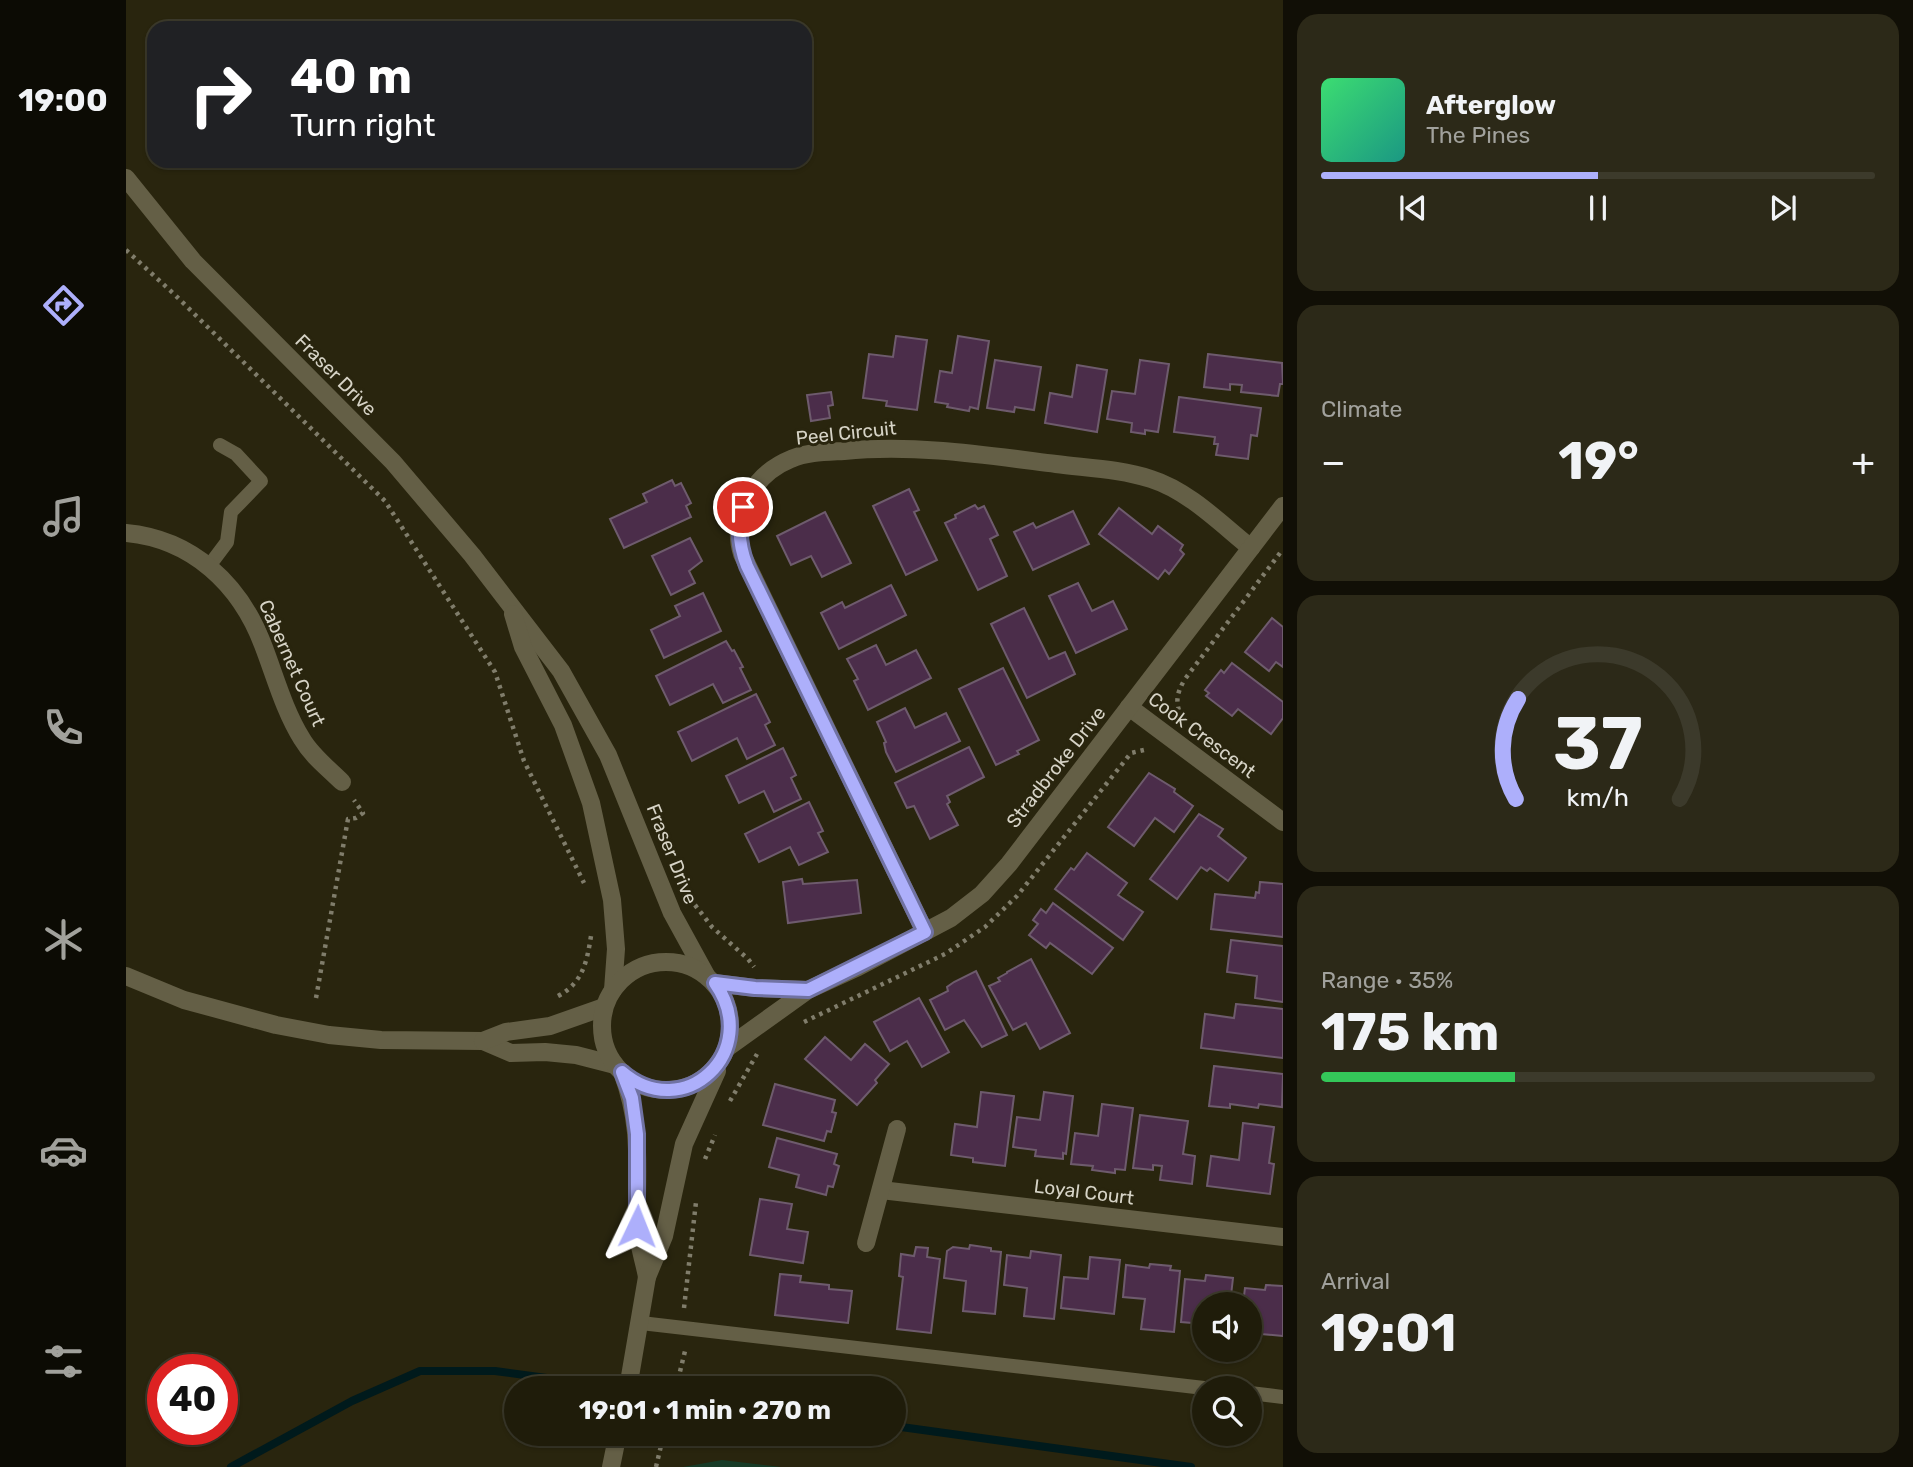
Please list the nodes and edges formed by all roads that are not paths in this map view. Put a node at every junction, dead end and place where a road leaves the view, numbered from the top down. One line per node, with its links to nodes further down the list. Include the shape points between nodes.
1 (126, 178): 7 (street, Fraser Drive, via 193,261 393,462)
2 (220, 445): 6 (lane, via 236,454 261,481 231,512 227,542)
3 (1283, 506): 5 (street, Stradbroke Drive)
4 (126, 533): 6 (street, Cabernet Court, via 170,543)
5 (1251, 548): 8 (street, Stradbroke Drive); 11 (street, Peel Circuit, via 1171,487 1151,478 1092,468 917,448 871,448 791,459 757,484 739,520 747,566)
6 (209, 566): 9 (street, Cabernet Court, via 235,592 250,616 300,736)
7 (510, 608): 13 (street, Fraser Drive, via 561,671 608,755 672,913); 14 (street, Fraser Drive, via 523,647 563,725 591,803 612,900 616,949)
8 (1129, 707): 10 (street, Cook Crescent); 11 (street, Stradbroke Drive, via 982,894)
9 (342, 782)
10 (1283, 822)
11 (925, 932): 15 (street, Stradbroke Drive)
12 (126, 976): 17 (street, via 184,1000 329,1035)
13 (710, 979): 14 (street, via 686,965 664,961 634,971); 15 (street, Stradbroke Drive, via 743,987); 18 (street, via 729,1013 730,1035)
14 (612, 990): 16 (street)
15 (808, 990): 18 (street, Stradbroke Drive)
16 (604, 1007): 17 (street, via 550,1026 506,1032); 19 (street, via 602,1036)
17 (483, 1041): 19 (street, via 511,1053 576,1055)
18 (723, 1055): 19 (street, via 700,1080 674,1090 649,1088); 24 (street, via 684,1144 664,1236)
19 (618, 1069): 24 (street, via 632,1098 637,1134 637,1226)
20 (897, 1129): 21 (street)
21 (881, 1190): 22 (street, Loyal Court); 23 (street)
22 (1283, 1237)
23 (866, 1242)
24 (647, 1277): 25 (street)
25 (641, 1323): 26 (street); 27 (lane)
26 (630, 1376)
27 (1192, 1387)
28 (1262, 1394): 29 (lane)
29 (1283, 1397)
30 (615, 1446): 31 (street)
31 (611, 1467)

